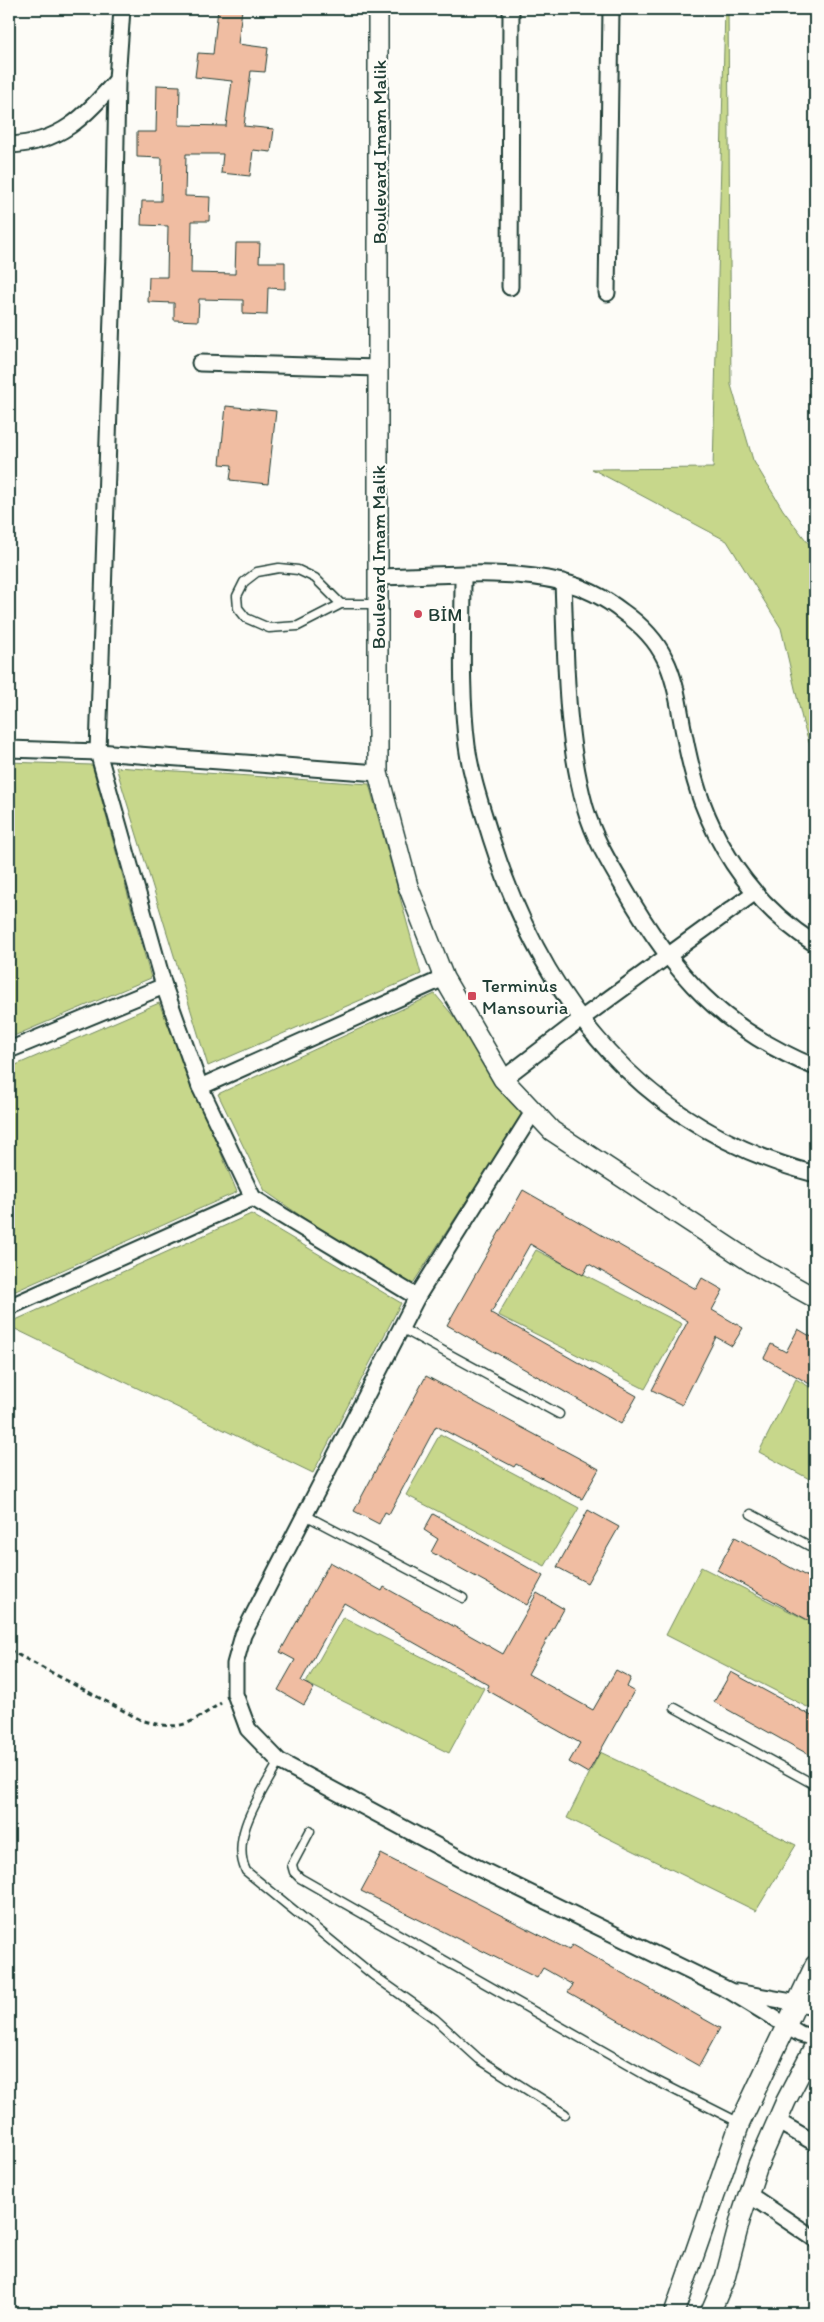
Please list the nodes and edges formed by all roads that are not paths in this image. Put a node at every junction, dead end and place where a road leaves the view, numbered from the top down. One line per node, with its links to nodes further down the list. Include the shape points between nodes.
1 (122, 9): 5 (street)
2 (378, 9): 10 (street, Boulevard Imam Malik)
3 (511, 9): 7 (street)
4 (611, 9): 8 (street)
5 (117, 80): 6 (street, via 80,119 53,136 30,144); 17 (street)
6 (9, 145)
7 (510, 287)
8 (607, 293)
9 (200, 363): 10 (street)
10 (378, 368): 12 (street, Boulevard Imam Malik)
11 (463, 575): 12 (street); 13 (street, via 525,575); 24 (street, via 467,747 480,802 503,876 528,932 549,973)
12 (378, 578): 15 (street, Boulevard Imam Malik)
13 (563, 582): 19 (street, via 612,603 647,632 666,660 702,801 721,845); 21 (street, via 567,700 585,806 596,840)
14 (341, 604): 14 (lane, via 315,578 298,570 279,568 257,572 244,582 237,596 238,608 246,618 269,628 298,626); 15 (lane)
15 (377, 604): 18 (street, Boulevard Imam Malik)
16 (9, 749): 17 (street)
17 (98, 752): 18 (street); 23 (street)
18 (378, 773): 22 (street, Boulevard Imam Malik, via 408,886)
19 (754, 893): 20 (street, via 794,930); 21 (street)
20 (815, 944)
21 (667, 956): 24 (street); 26 (street, via 710,1005 748,1034)
22 (444, 978): 27 (street, Boulevard Imam Malik); 28 (street)
23 (164, 986): 25 (street); 28 (street)
24 (581, 1019): 27 (street); 30 (street, via 623,1068 685,1117 717,1138)
25 (9, 1050)
26 (815, 1067)
27 (503, 1079): 29 (street, Boulevard Imam Malik)
28 (200, 1087): 31 (street)
29 (533, 1112): 32 (street); 33 (street, Boulevard Imam Malik, via 552,1131 688,1221 754,1264)
30 (815, 1174)
31 (253, 1198): 32 (street); 34 (street)
32 (417, 1296): 35 (street)
33 (815, 1298)
34 (9, 1307)
35 (401, 1328): 36 (lane); 37 (street)
36 (559, 1414)
37 (305, 1514): 40 (lane); 42 (street, via 243,1634 235,1664 235,1694 248,1729)
38 (751, 1514): 39 (lane)
39 (815, 1550)
40 (463, 1598)
41 (675, 1708): 43 (lane)
42 (279, 1761): 46 (street, via 476,1867); 51 (lane, via 243,1832 240,1859 246,1871 373,1976 435,2019 479,2059)
43 (815, 1785)
44 (310, 1831): 53 (lane, via 292,1865 300,1878 647,2076)
45 (815, 1965): 47 (street)
46 (730, 1992): 47 (street); 48 (street)
47 (806, 2005): 48 (street)
48 (787, 2026): 49 (street); 53 (street)
49 (815, 2038)
50 (815, 2046): 52 (street)
51 (565, 2114)
52 (776, 2121): 54 (street); 55 (street)
53 (740, 2123): 57 (street)
54 (815, 2143)
55 (748, 2194): 56 (street); 58 (street, via 725,2278)
56 (815, 2239)
57 (674, 2313)
58 (710, 2313)

